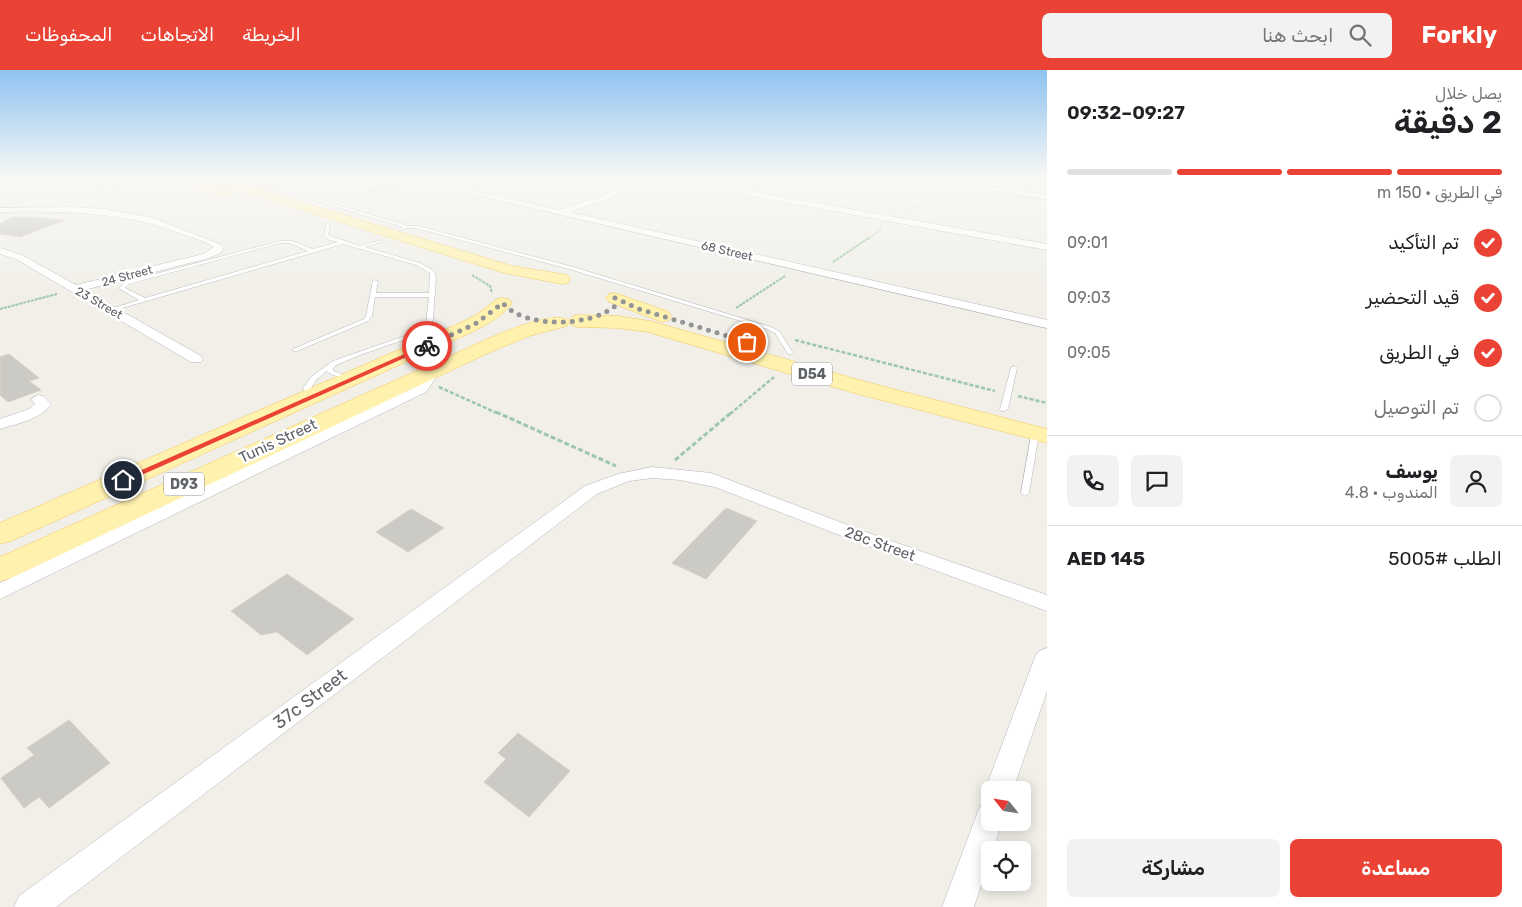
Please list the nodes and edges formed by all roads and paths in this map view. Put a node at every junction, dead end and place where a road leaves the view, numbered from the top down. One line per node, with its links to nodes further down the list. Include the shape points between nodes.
1 (137, 217): 18 (street, 24 Street, via 202,240 208,245 207,251 178,262)
2 (306, 217): 7 (main road)
3 (333, 217): 9 (main road)
4 (374, 217): 8 (lane)
5 (577, 217): 15 (street, 68 Street)
6 (881, 217): 12 (street)
7 (328, 224): 9 (main road); 10 (lane, via 326,236)
8 (410, 227): 9 (lane); 26 (lane, via 571,268)
9 (385, 237): 11 (lane); 16 (main road, via 517,272); 19 (main road, via 474,271)
10 (344, 242): 11 (lane); 14 (lane)
11 (361, 247): 20 (lane, via 429,269 433,277)
12 (1047, 247)
13 (0, 251): 18 (street, 23 Street, via 19,257)
14 (313, 251): 23 (lane); 23 (lane, via 290,242 280,242 123,286 123,290)
15 (799, 268): 26 (path); 28 (street, 68 Street)
16 (562, 279): 19 (main road, Tunis Street, via 526,282); 22 (main road, via 602,287)
17 (375, 281): 21 (lane)
18 (75, 289): 24 (path); 25 (street, 23 Street)
19 (501, 292): 27 (main road, via 512,312 529,318); 36 (main road, Tunis Street / D93, via 475,324)
20 (432, 294): 21 (lane); 33 (lane, via 429,324 421,332)
21 (373, 295): 30 (lane, via 369,316 363,323)
22 (615, 298): 27 (main road, Tunis Street, via 615,306 607,312); 32 (main road, D54)
23 (144, 300): 25 (lane)
24 (0, 309)
25 (110, 310): 31 (street, 23 Street)
26 (725, 315): 29 (lane, via 769,328)
27 (568, 321): 32 (main road, D54, via 617,322 650,327); 35 (main road, Tunis Street / D93, via 510,336)
28 (1047, 324)
29 (778, 335): 32 (lane); 39 (path)
30 (295, 350)
31 (196, 359)
32 (788, 360): 39 (main road, D54); 42 (main road, D54); 43 (path)
33 (336, 362): 36 (lane, via 331,372); 37 (lane, via 314,375 307,388)
34 (1014, 368): 39 (lane)
35 (432, 376): 44 (path); 50 (main road, Tunis Street / D93); 51 (street, via 415,392)
36 (351, 380): 37 (main road, Tunis Street / D93)
37 (311, 397): 49 (main road, Tunis Street / D93)
38 (38, 399): 41 (street, via 44,404 34,412)
39 (1006, 402): 40 (path); 42 (main road, D54)
40 (1047, 403)
41 (0, 424)
42 (1043, 430): 48 (lane)
43 (668, 465): 45 (street, 28c Street); 46 (street, 28c Street)
44 (621, 468): 45 (street, 37c Street); 47 (street, 37c Street, via 604,476)
45 (643, 468): 46 (street, 28c Street); 47 (street, 37c Street)
46 (715, 482): 52 (street, 28c Street)
47 (591, 490): 56 (street, 37c Street)
48 (1025, 493)
49 (0, 534)
50 (0, 570)
51 (0, 592)
52 (1047, 603)
53 (1047, 657): 54 (street)
54 (1002, 781)
55 (985, 831): 57 (street)
56 (34, 906)
57 (958, 907)

